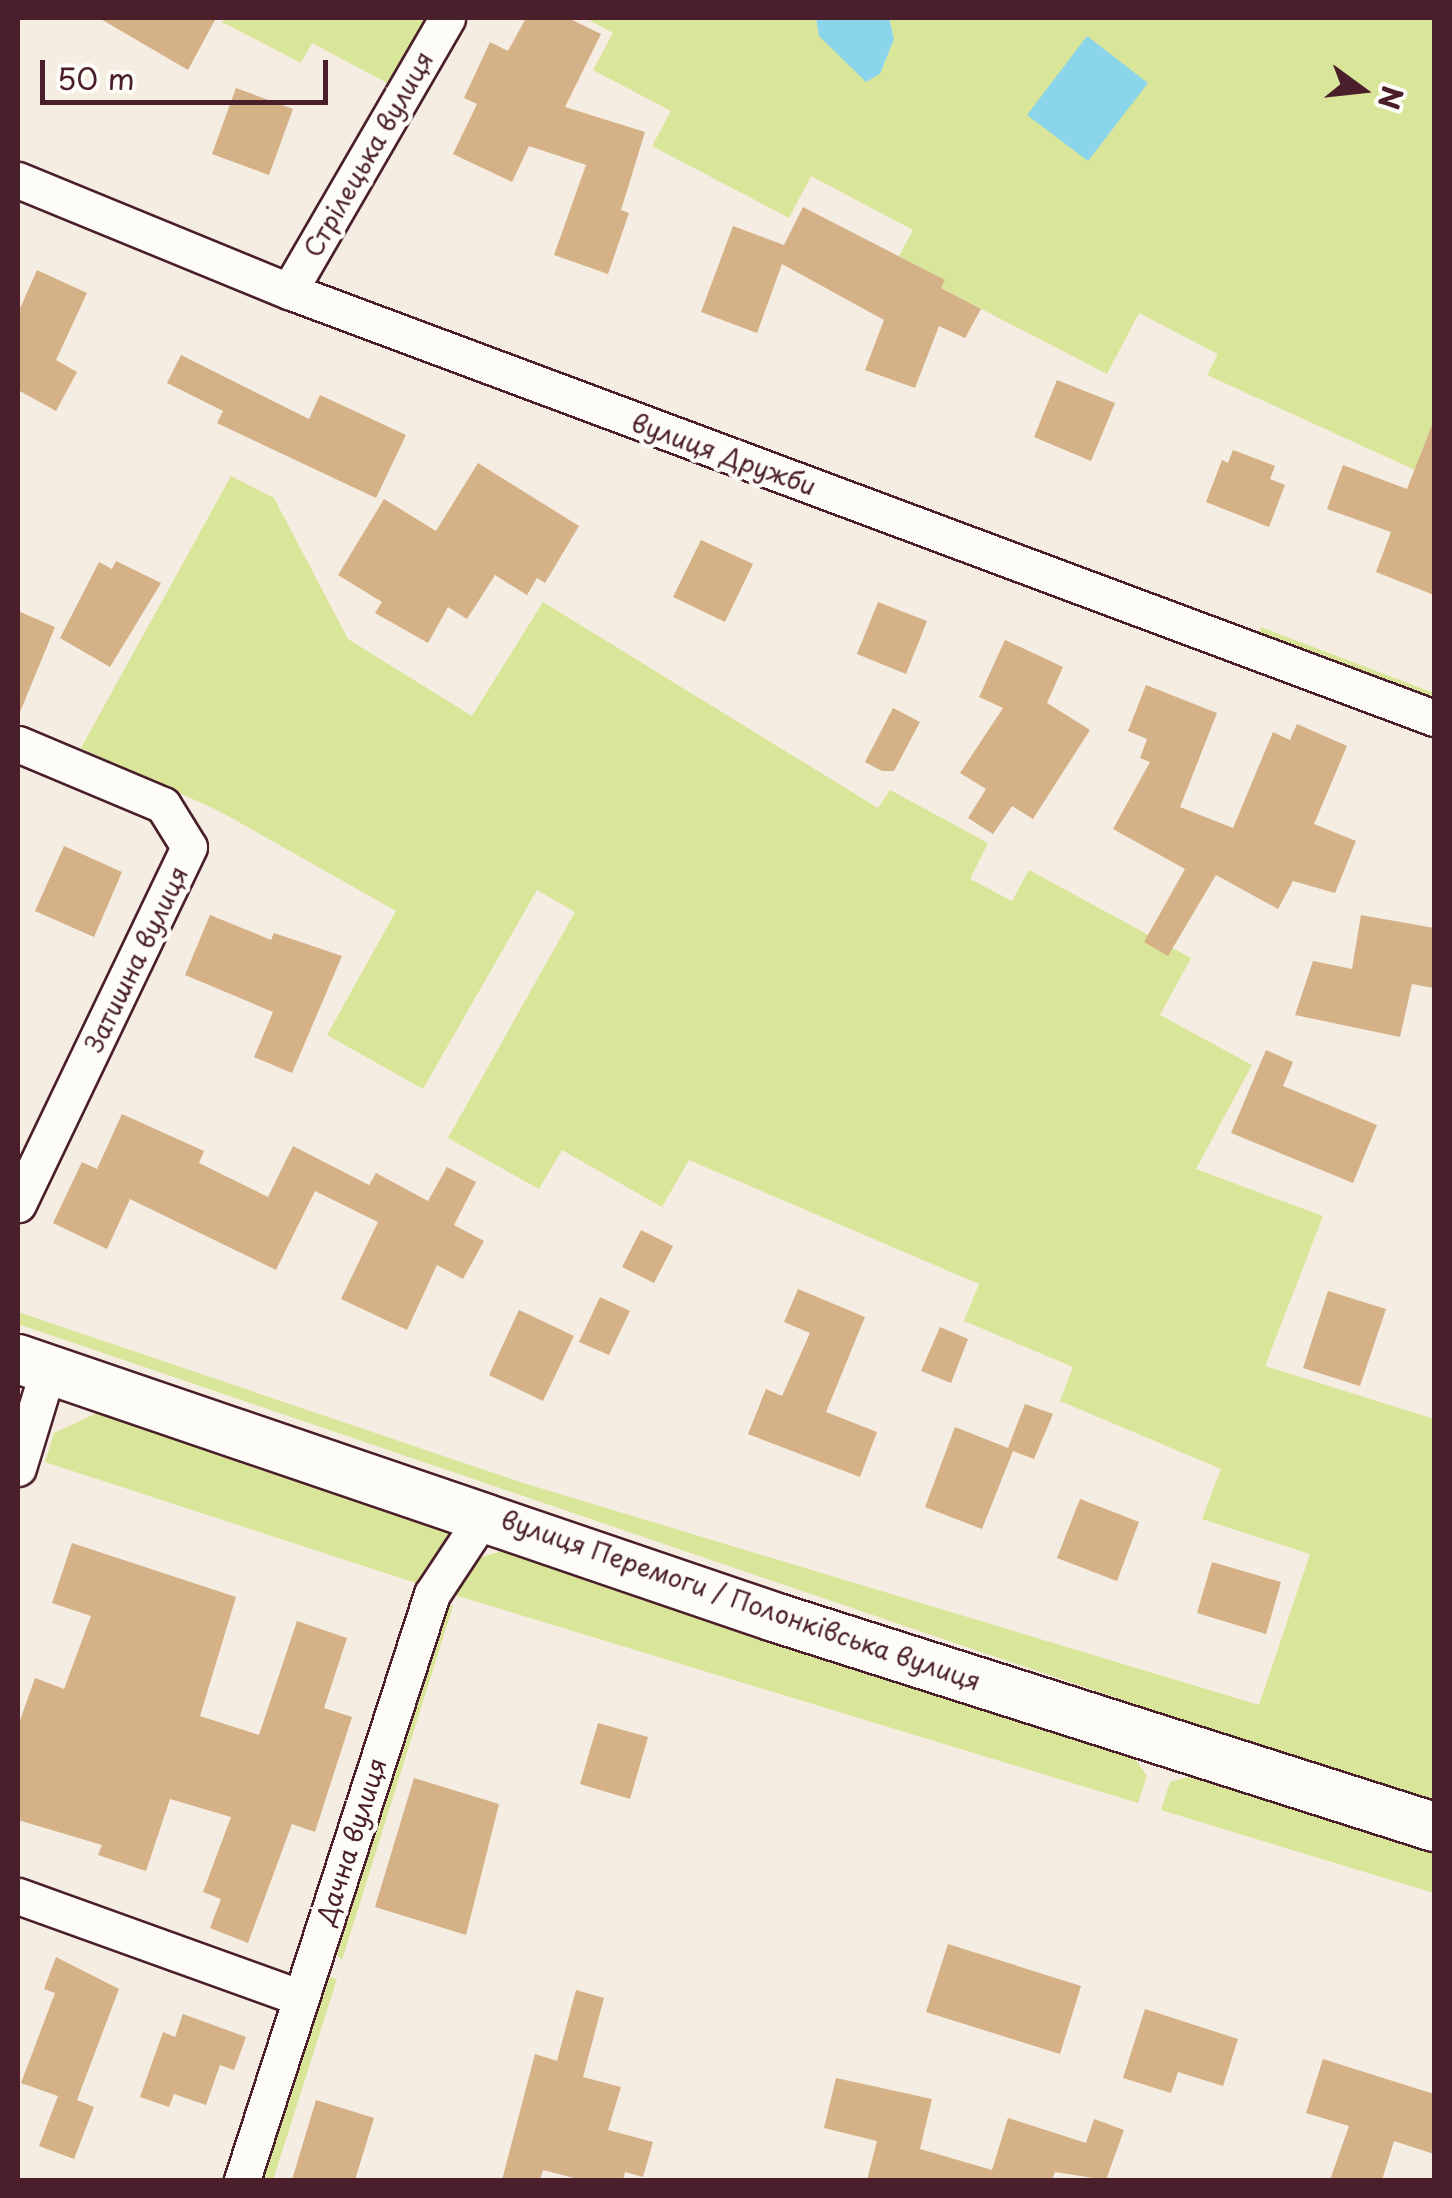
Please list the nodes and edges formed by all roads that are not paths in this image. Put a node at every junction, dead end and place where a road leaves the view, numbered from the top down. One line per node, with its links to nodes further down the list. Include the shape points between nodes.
1 (447, 18): 3 (street, Стрілецька вулиця)
2 (18, 180): 3 (street, вулиця Дружби)
3 (288, 292): 4 (street, вулиця Дружби)
4 (1434, 718)
5 (18, 744): 6 (street, Затишна вулиця, via 163,805 190,847)
6 (18, 1204)
7 (33, 1364): 8 (street); 9 (main road, вулиця Перемоги / Полонківська вулиця)
8 (18, 1468)
9 (485, 1514): 10 (main road, вулиця Перемоги / Полонківська вулиця, via 774,1617); 12 (street, Дачна вулиця, via 432,1594)
10 (1434, 1827)
11 (18, 1896): 12 (street)
12 (299, 1997): 13 (street, Дачна вулиця)
13 (242, 2180)

